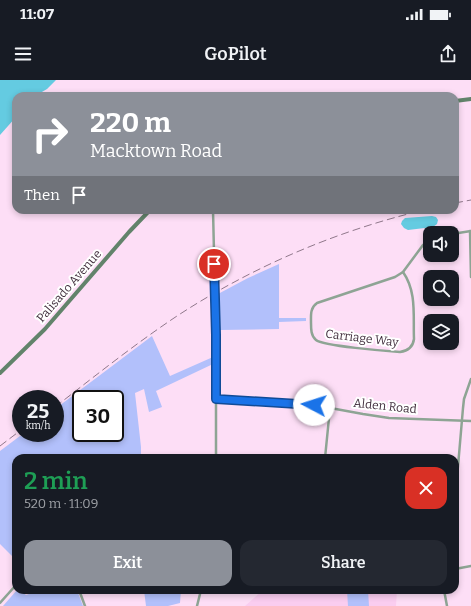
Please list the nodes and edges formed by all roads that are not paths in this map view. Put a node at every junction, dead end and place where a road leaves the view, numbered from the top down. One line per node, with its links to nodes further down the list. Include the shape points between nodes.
1 (471, 99): 2 (main road)
2 (459, 100)
3 (146, 214): 10 (main road, Palisado Avenue, via 45,328)
4 (213, 214): 12 (street)
5 (470, 231): 6 (street); 9 (street)
6 (459, 233)
7 (423, 245): 8 (street, Carriage Way)
8 (403, 272): 8 (street, Carriage Way, via 317,303 310,315 314,339 342,346 400,352 408,350 414,339 413,294)
9 (471, 277)
10 (0, 373)
11 (471, 380): 14 (street, via 464,399)
12 (216, 399): 13 (street, Alden Road, via 297,403); 16 (street)
13 (330, 408): 14 (street, Alden Road, via 389,418); 17 (street)
14 (462, 420): 15 (street, Alden Road); 18 (street)
15 (471, 421)
16 (216, 454)
17 (325, 454)
18 (459, 464)
19 (471, 566): 20 (street)
20 (459, 568)
21 (12, 590): 25 (street)
22 (80, 594): 26 (street)
23 (200, 594): 27 (street)
24 (445, 594): 28 (street)
25 (0, 603)
26 (85, 606)
27 (197, 606)
28 (447, 606)

